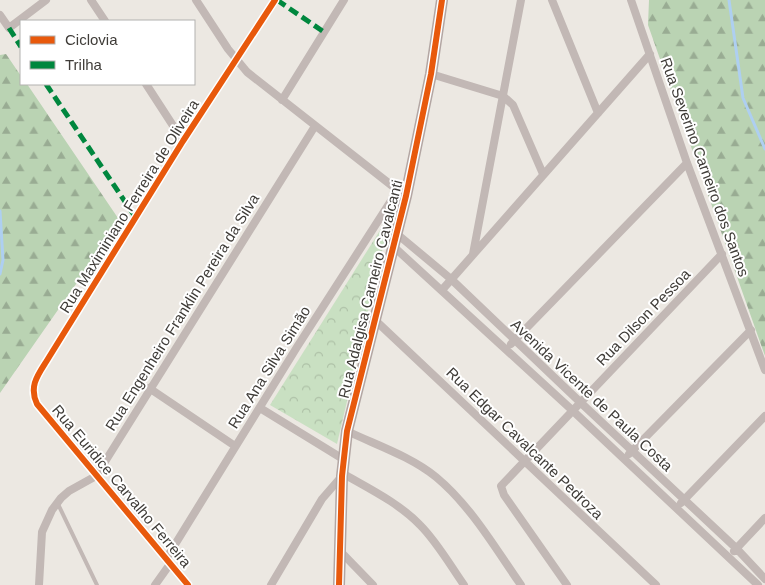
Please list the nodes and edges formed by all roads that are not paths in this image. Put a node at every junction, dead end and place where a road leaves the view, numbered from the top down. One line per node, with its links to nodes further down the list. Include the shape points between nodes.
1 (46, 0): 10 (street, via 9,28)
2 (91, 0): 11 (street)
3 (196, 0): 13 (street)
4 (275, 0): 13 (street, Rua Maximiniano Ferreira de Oliveira)
5 (344, 0): 17 (street)
6 (442, 0): 14 (main road, Rua Adalgisa Carneiro Cavalcanti)
7 (521, 0): 16 (street)
8 (552, 0): 18 (street)
9 (631, 0): 12 (street, Rua Severino Carneiro dos Santos)
10 (0, 15)
11 (104, 20)
12 (650, 54): 18 (street); 21 (street, Rua Severino Carneiro dos Santos)
13 (236, 60): 17 (street); 20 (street, Rua Maximiniano Ferreira de Oliveira)
14 (431, 74): 16 (street); 23 (main road, Rua Adalgisa Carneiro Cavalcanti)
15 (147, 85): 20 (street)
16 (503, 96): 22 (street, via 513,105); 26 (street)
17 (282, 100): 19 (street)
18 (598, 113): 22 (street)
19 (315, 126): 23 (street); 35 (street, Rua Engenheiro Franklin Pereira da Silva)
20 (183, 141): 37 (street, Rua Maximiniano Ferreira de Oliveira, via 35,381 32,390)
21 (687, 163): 27 (street, Rua Severino Carneiro dos Santos); 32 (street)
22 (543, 174): 26 (street)
23 (402, 193): 24 (main road, Rua Adalgisa Carneiro Cavalcanti); 38 (street, Rua Ana Silva Simão)
24 (397, 234): 25 (main road, Rua Adalgisa Carneiro Cavalcanti); 28 (street, Avenida Vicente de Paula Costa)
25 (394, 247): 29 (street, Avenida Vicente de Paula Costa); 30 (main road, Rua Adalgisa Carneiro Cavalcanti)
26 (473, 254): 28 (street)
27 (722, 254): 31 (street, Rua Severino Carneiro dos Santos); 36 (street, Rua Dilson Pessoa)
28 (451, 279): 29 (street); 32 (street, Avenida Vicente de Paula Costa)
29 (442, 290): 33 (street, Avenida Vicente de Paula Costa)
30 (376, 321): 41 (main road, Rua Adalgisa Carneiro Cavalcanti); 46 (street, Rua Edgar Cavalcante Pedroza)
31 (751, 330): 34 (street, Rua Severino Carneiro dos Santos); 43 (street)
32 (514, 340): 33 (street); 36 (street, Avenida Vicente de Paula Costa)
33 (506, 349): 39 (street, Avenida Vicente de Paula Costa)
34 (765, 370)
35 (149, 388): 42 (street); 48 (street, Rua Engenheiro Franklin Pereira da Silva)
36 (580, 402): 39 (street, Rua Dilson Pessoa); 43 (street, Avenida Vicente de Paula Costa)
37 (37, 404): 48 (street, Rua Euridice Carvalho Ferreira)
38 (260, 408): 42 (street, Rua Ana Silva Simão); 44 (street)
39 (572, 410): 45 (street, Avenida Vicente de Paula Costa); 46 (street, Rua Dilson Pessoa)
40 (765, 416): 49 (street)
41 (347, 431): 44 (main road, Rua Adalgisa Carneiro Cavalcanti); 66 (street, via 435,476 471,514)
42 (236, 446): 56 (street, Rua Ana Silva Simão)
43 (631, 451): 45 (street); 49 (street, Avenida Vicente de Paula Costa)
44 (343, 459): 47 (main road, Rua Adalgisa Carneiro Cavalcanti)
45 (624, 459): 51 (street, Avenida Vicente de Paula Costa)
46 (524, 462): 67 (street, Rua Dilson Pessoa, via 504,481 501,490); 68 (street, Rua Edgar Cavalcante Pedroza)
47 (342, 474): 54 (main road, Rua Adalgisa Carneiro Cavalcanti); 62 (street, via 322,499); 65 (street, via 383,497 419,523)
48 (96, 476): 50 (street, Rua Engenheiro Franklin Pereira da Silva); 56 (street, Rua Euridice Carvalho Ferreira)
49 (683, 500): 51 (street); 53 (street, Avenida Vicente de Paula Costa)
50 (57, 502): 58 (street, Rua Engenheiro Franklin Pereira da Silva, via 42,532); 59 (lane)
51 (676, 508): 55 (street, Avenida Vicente de Paula Costa)
52 (765, 518): 53 (street)
53 (736, 548): 55 (street); 57 (street, Avenida Vicente de Paula Costa)
54 (340, 550): 63 (main road, Rua Adalgisa Carneiro Cavalcanti); 64 (street)
55 (728, 557): 69 (street, Avenida Vicente de Paula Costa)
56 (168, 561): 60 (street, Rua Ana Silva Simão); 61 (street, Rua Euridice Carvalho Ferreira)
57 (765, 579)
58 (39, 585)
59 (97, 585)
60 (155, 585)
61 (188, 585)
62 (271, 585)
63 (339, 585)
64 (373, 585)
65 (464, 585)
66 (520, 585)
67 (567, 585)
68 (656, 585)
69 (758, 585)

